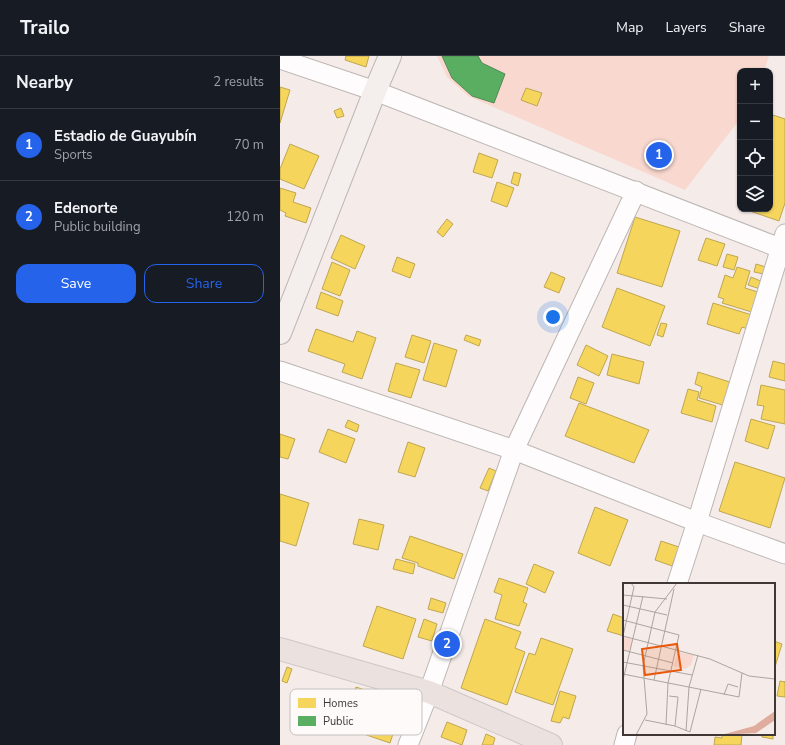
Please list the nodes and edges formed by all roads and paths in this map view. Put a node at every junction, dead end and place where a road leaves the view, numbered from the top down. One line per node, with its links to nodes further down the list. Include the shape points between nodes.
1 (390, 56): 3 (street)
2 (280, 59): 3 (street)
3 (375, 91): 4 (street); 6 (street)
4 (636, 191): 5 (street); 8 (street)
5 (783, 244): 9 (street)
6 (280, 333)
7 (280, 371): 8 (street)
8 (514, 450): 9 (street); 15 (street)
9 (697, 522): 10 (street); 11 (street)
10 (785, 554)
11 (677, 583)
12 (280, 649): 13 (main road)
13 (419, 689)
14 (422, 690): 15 (main road)
15 (429, 692): 16 (street); 20 (main road)
16 (422, 710)
17 (412, 735): 19 (street)
18 (627, 735): 21 (street)
19 (408, 745)
20 (551, 745)
21 (624, 745)

